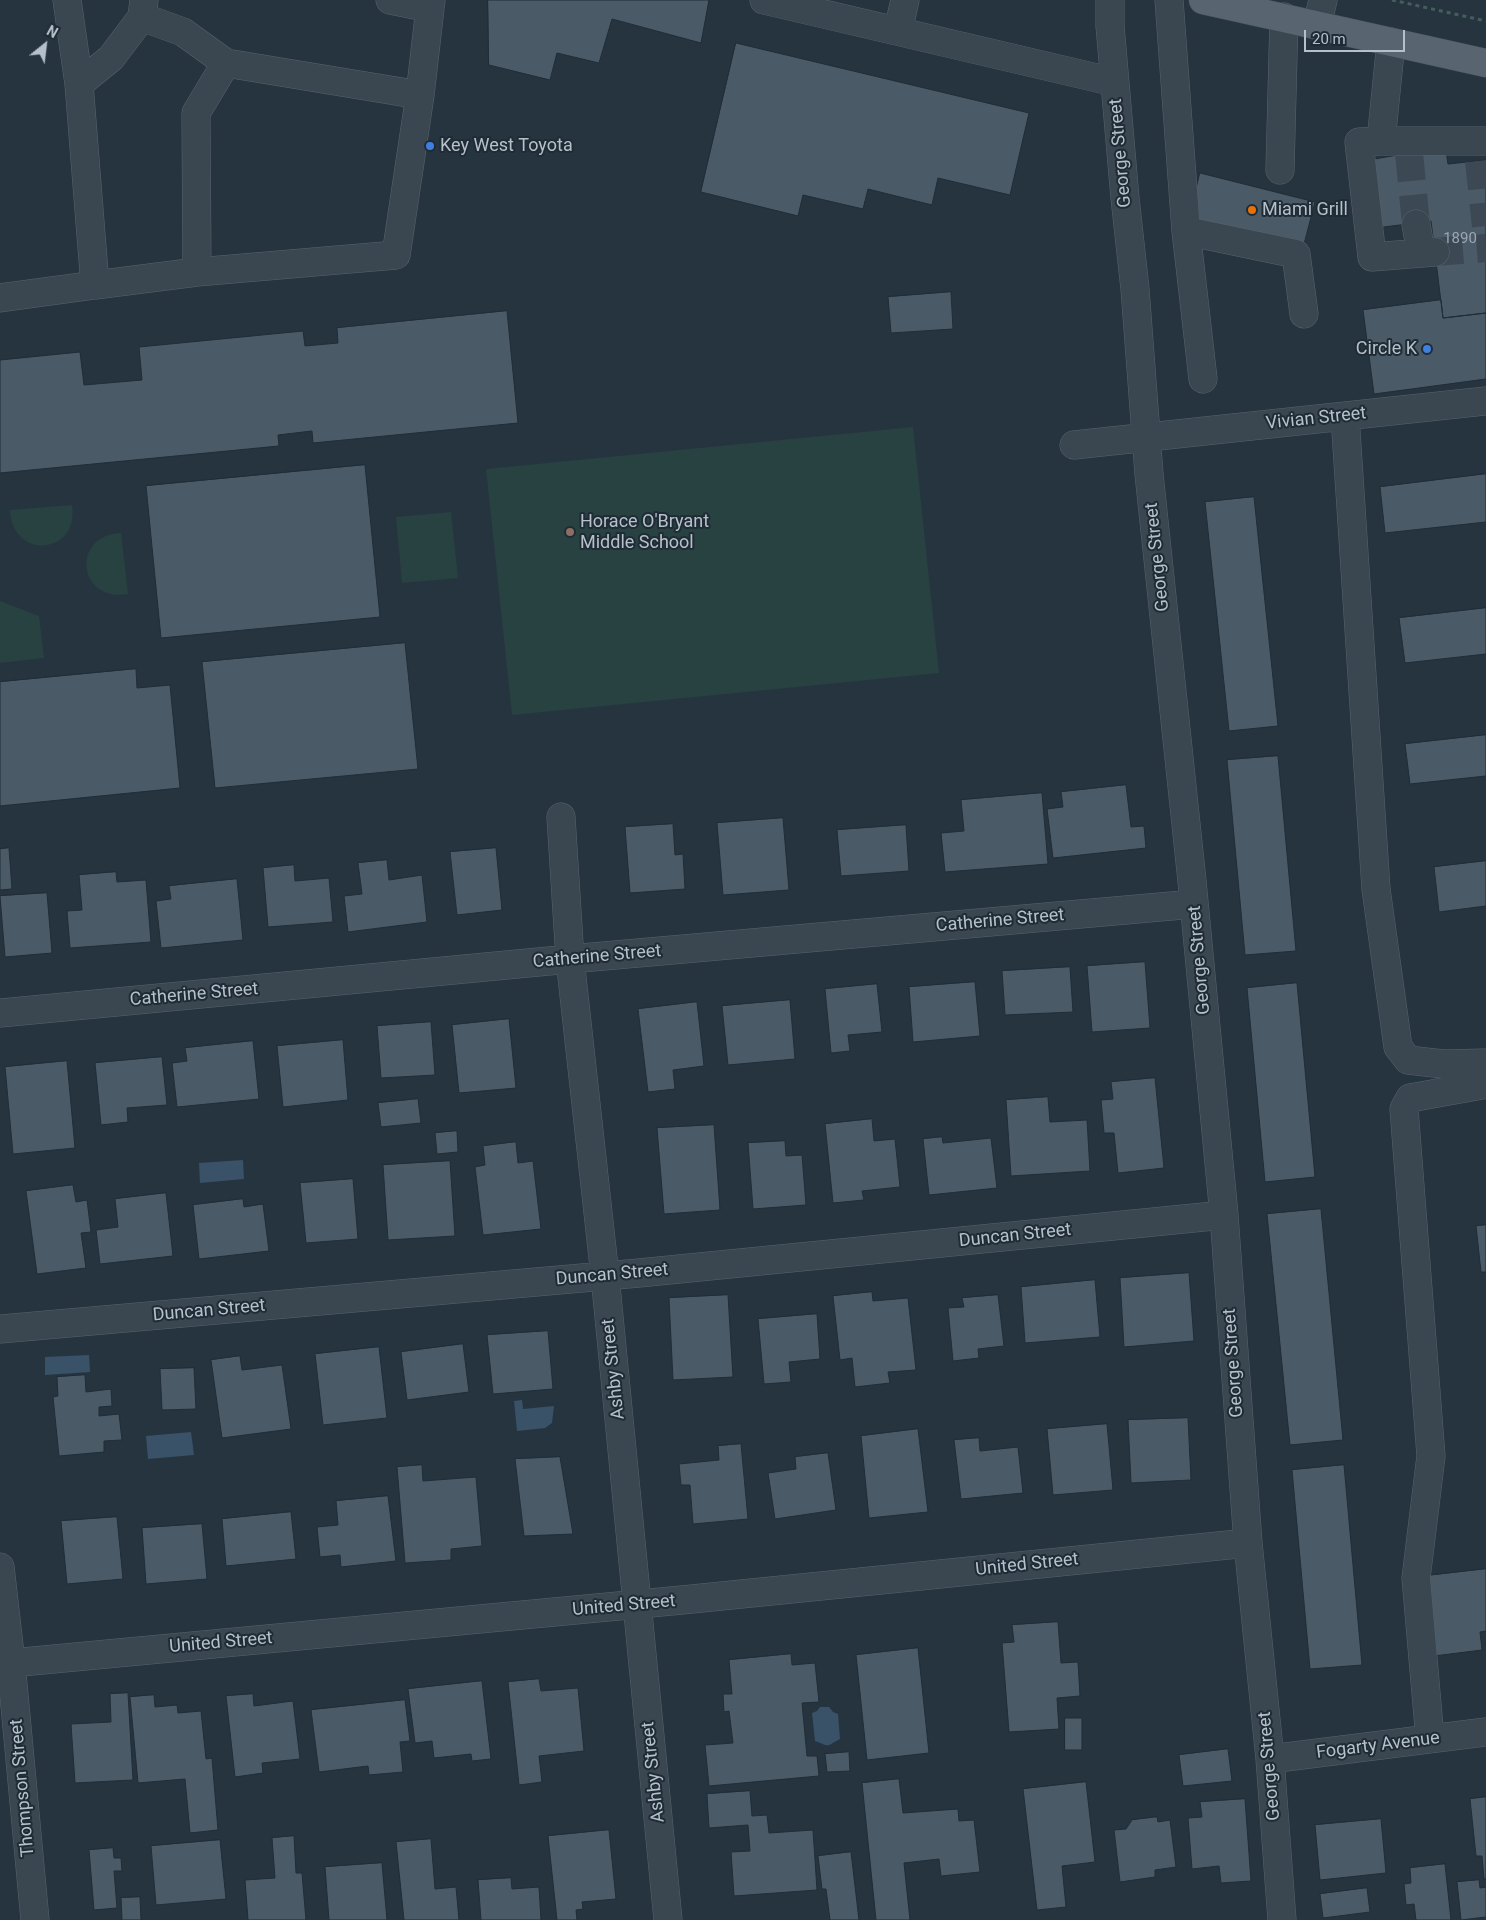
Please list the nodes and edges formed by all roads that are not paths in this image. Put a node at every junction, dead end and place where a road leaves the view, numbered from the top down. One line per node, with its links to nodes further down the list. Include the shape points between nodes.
1 (67, 0): 17 (street)
2 (390, 0): 8 (street)
3 (764, 0): 12 (street)
4 (905, 0): 12 (street)
5 (1110, 0): 16 (street, George Street)
6 (1169, 0): 23 (street)
7 (1203, 0): 11 (main road)
8 (431, 4): 18 (street)
9 (143, 8): 14 (street); 17 (street, via 111,58)
10 (1320, 12): 11 (main road); 13 (main road)
11 (1284, 17): 21 (street)
12 (898, 31): 16 (street)
13 (1391, 42): 15 (main road); 19 (street)
14 (226, 63): 18 (street); 24 (street, via 196,113)
15 (1486, 63)
16 (1114, 82): 31 (street, George Street)
17 (79, 84): 25 (street)
18 (420, 95): 24 (street, via 396,255)
19 (1381, 141): 20 (street, via 1409,147); 22 (street, via 1359,142 1372,257 1428,252)
20 (1481, 148)
21 (1280, 170)
22 (1416, 224)
23 (1186, 231): 27 (street, via 1296,254); 28 (street)
24 (197, 272): 25 (street)
25 (95, 285): 26 (street)
26 (0, 298)
27 (1304, 314)
28 (1203, 379)
29 (1486, 401): 30 (street, Vivian Street)
30 (1345, 416): 31 (street, Vivian Street); 37 (street, via 1376,889 1398,1047 1408,1060 1443,1064)
31 (1146, 437): 32 (street, Vivian Street); 34 (street, George Street)
32 (1074, 445)
33 (560, 817): 35 (street, Ashby Street)
34 (1194, 904): 35 (street, Catherine Street); 39 (street, George Street)
35 (570, 959): 36 (street, Catherine Street); 40 (street, Ashby Street)
36 (0, 1013)
37 (1486, 1063)
38 (1486, 1081): 47 (street, via 1482,1085 1410,1098 1404,1109 1430,1456 1416,1578)
39 (1224, 1215): 40 (street, Duncan Street); 42 (street, George Street)
40 (604, 1276): 41 (street, Duncan Street); 44 (street, Ashby Street)
41 (0, 1329)
42 (1248, 1543): 44 (street, United Street); 48 (street, George Street)
43 (0, 1567): 45 (street, Thompson Street)
44 (638, 1604): 45 (street, United Street); 50 (street, Ashby Street)
45 (6, 1664): 49 (street, Thompson Street)
46 (1486, 1732): 47 (street, Fogarty Avenue)
47 (1430, 1739): 48 (street, Fogarty Avenue)
48 (1270, 1759): 51 (street, George Street)
49 (35, 1920)
50 (668, 1920)
51 (1279, 1920)

